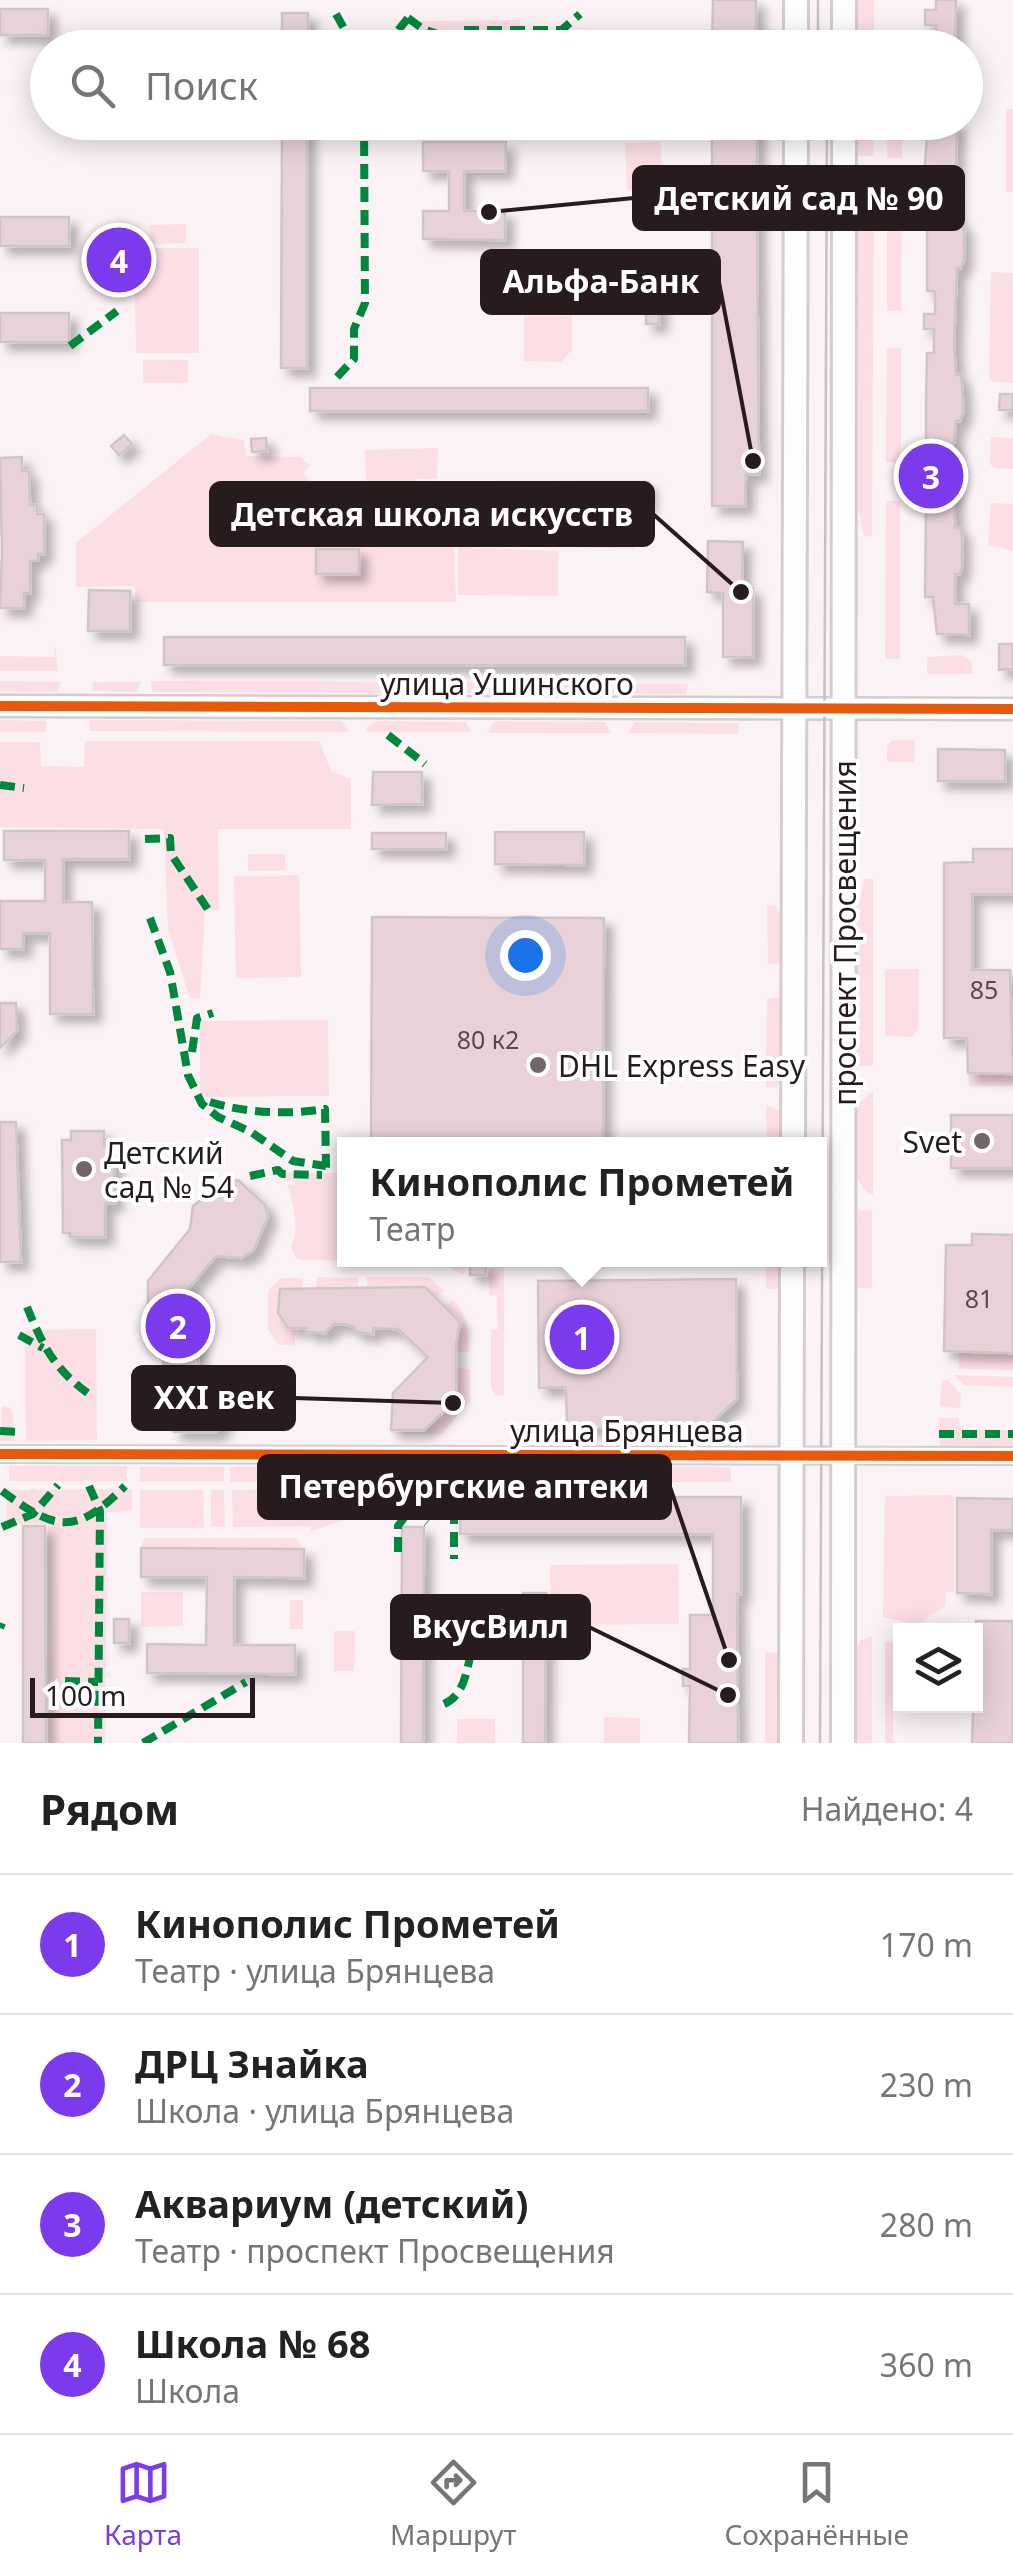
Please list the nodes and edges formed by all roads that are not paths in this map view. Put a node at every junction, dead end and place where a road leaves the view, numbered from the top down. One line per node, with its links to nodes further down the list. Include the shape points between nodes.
1 (796, 0): 3 (main road)
2 (844, 0): 4 (main road)
3 (796, 30)
4 (844, 30)
5 (796, 140): 8 (main road, проспект Просвещения)
6 (844, 140): 9 (main road, проспект Просвещения)
7 (0, 706): 8 (street, улица Ушинского)
8 (794, 708): 9 (street, улица Ушинского); 11 (main road, проспект Просвещения)
9 (845, 709): 10 (street, улица Ушинского); 15 (main road, проспект Просвещения)
10 (1013, 709)
11 (793, 1137)
12 (792, 1267): 14 (main road)
13 (0, 1454): 14 (street, улица Брянцева)
14 (792, 1456): 15 (street, улица Брянцева); 17 (main road)
15 (843, 1456): 16 (street, улица Брянцева); 18 (main road, проспект Просвещения)
16 (1013, 1456)
17 (791, 1743)
18 (843, 1743)

